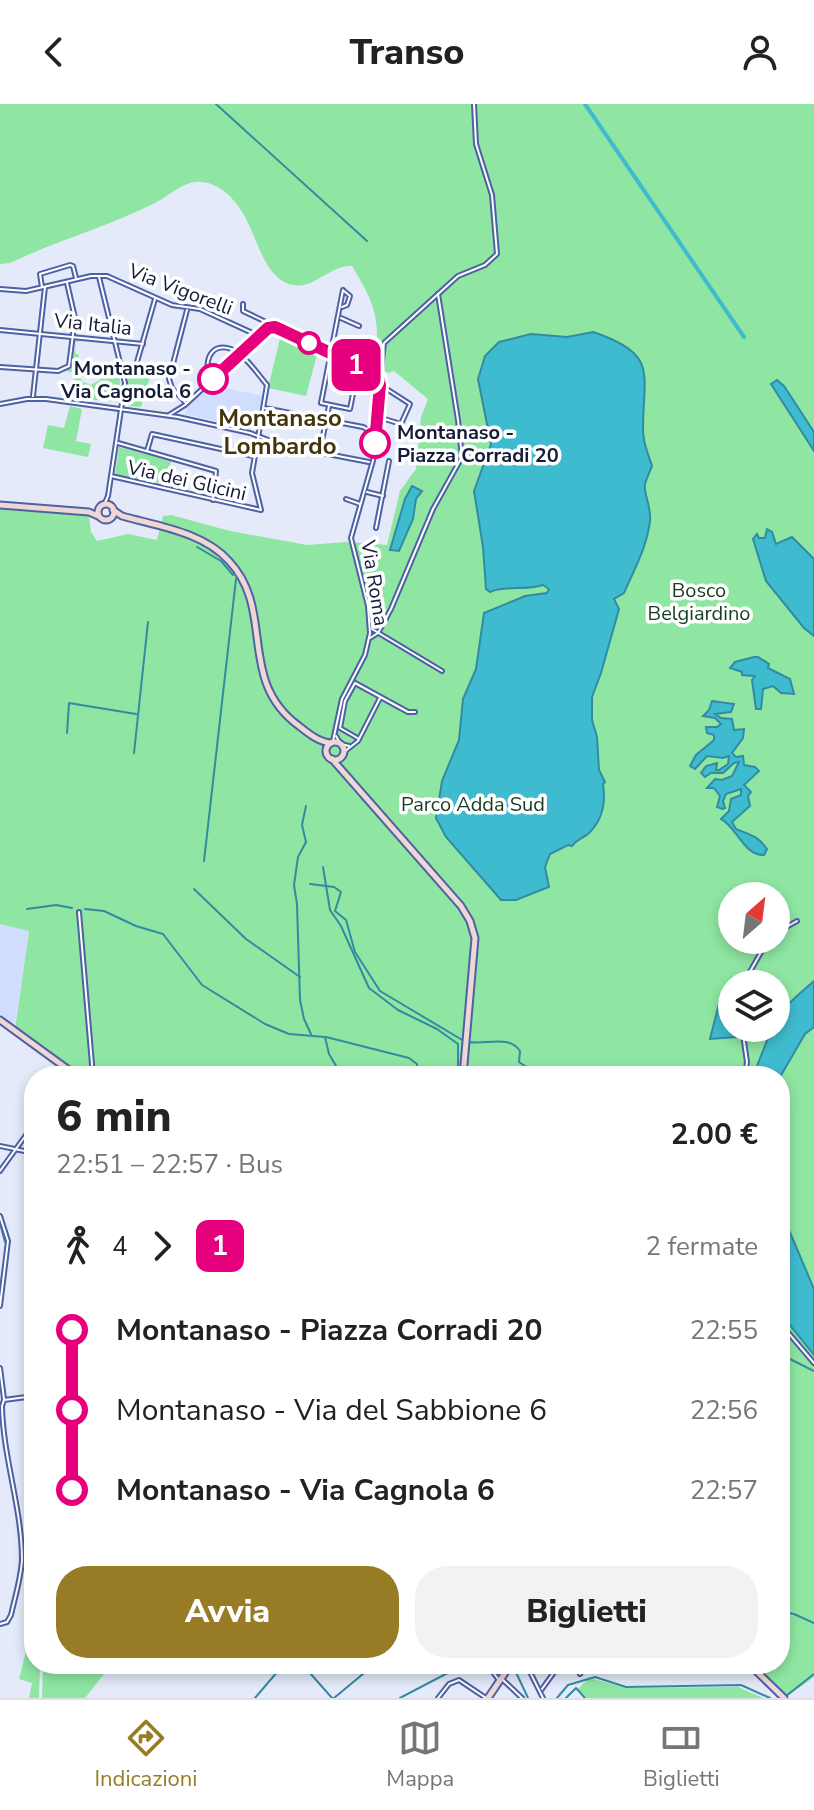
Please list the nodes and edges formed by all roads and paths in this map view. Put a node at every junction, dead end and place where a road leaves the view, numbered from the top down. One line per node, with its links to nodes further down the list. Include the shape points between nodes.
1 (474, 104): 7 (street, via 476,144 492,195 497,254)
2 (99, 276): 3 (street, Via Vigorelli); 8 (street, Via Vigorelli); 19 (street)
3 (76, 279): 4 (street, Via Vigorelli); 5 (street, via 70,265 40,274)
4 (66, 281): 5 (street, Via Vigorelli); 17 (street, via 75,318)
5 (44, 287): 6 (street, Via Vigorelli); 16 (street)
6 (0, 289)
7 (438, 294): 27 (street, via 384,343); 63 (street, via 462,457 433,509)
8 (155, 297): 11 (street, Via Vigorelli); 20 (street)
9 (243, 304): 14 (street, via 242,311)
10 (341, 308): 10 (street, via 343,290 350,296); 12 (street)
11 (187, 309): 18 (street, Via Vigorelli, via 197,308); 32 (street, via 169,376)
12 (340, 317): 13 (street); 21 (street)
13 (359, 326)
14 (270, 327): 18 (street); 21 (street)
15 (0, 330): 16 (street, Via Italia)
16 (40, 333): 17 (street, Via Italia); 25 (street)
17 (73, 336): 19 (street, Via Italia); 25 (street, via 69,366)
18 (259, 336): 22 (street)
19 (114, 341): 20 (street, Via Italia); 26 (street)
20 (143, 344): 26 (street, via 135,370)
21 (331, 353): 23 (street); 33 (street, via 321,403)
22 (239, 355): 28 (street); 28 (street, via 225,347 211,353 206,366); 34 (street, via 267,385)
23 (359, 366): 27 (street); 33 (street, via 350,409)
24 (0, 367): 25 (street)
25 (36, 370): 30 (street)
26 (123, 374): 35 (street)
27 (379, 379): 29 (street, Via Roma)
28 (212, 380): 32 (street)
29 (380, 385): 40 (street, Via Roma); 40 (street, via 410,402 401,424)
30 (33, 399): 31 (street); 35 (street)
31 (0, 404)
32 (186, 404): 36 (street); 37 (street)
33 (329, 405): 42 (street)
34 (262, 408): 42 (street); 44 (street)
35 (122, 409): 38 (street); 45 (street)
36 (177, 411): 38 (street); 39 (street)
37 (182, 413): 39 (street); 41 (street)
38 (166, 415): 39 (street)
39 (178, 417): 41 (street)
40 (378, 417): 43 (street, Via Roma)
41 (188, 419): 44 (street)
42 (326, 420): 43 (street); 47 (street)
43 (376, 433): 50 (street, Via Roma)
44 (257, 436): 47 (street); 48 (street)
45 (116, 443): 46 (street); 51 (street)
46 (147, 451): 48 (street, via 152,434); 55 (street, via 216,471)
47 (320, 452): 50 (street)
48 (254, 456): 55 (street, Via dei Glicini, via 252,474 262,508)
49 (389, 461): 53 (street)
50 (370, 462): 52 (street, Via Roma)
51 (111, 476): 55 (street, Via dei Glicini); 58 (street)
52 (366, 492): 53 (street); 57 (street, Via Roma)
53 (383, 496): 61 (street)
54 (346, 499): 57 (street)
55 (213, 500)
56 (0, 505): 58 (street)
57 (362, 505): 62 (street, Via Roma, via 351,541)
58 (105, 509): 59 (street); 60 (street); 60 (street, via 105,520)
59 (122, 516): 60 (street); 71 (street, via 202,540 228,559 250,596 268,690 283,713)
60 (111, 518)
61 (376, 528)
62 (369, 609): 63 (street); 64 (street, Via Roma)
63 (386, 619): 64 (street); 65 (street)
64 (373, 627): 65 (street); 66 (street, Via Roma)
65 (379, 631): 66 (street); 67 (street)
66 (370, 638): 70 (street, Via Roma, via 342,699)
67 (442, 671)
68 (381, 697): 69 (street); 72 (street); 72 (street, via 355,683 348,695 340,728)
69 (415, 712)
70 (335, 734): 73 (street, Via Roma); 74 (street)
71 (315, 738): 73 (street); 76 (street)
72 (359, 739): 75 (street)
73 (332, 742): 74 (street); 76 (street)
74 (341, 744): 75 (street); 77 (street)
75 (350, 746): 77 (street)
76 (326, 752): 78 (street)
77 (343, 755): 78 (street); 79 (street)
78 (332, 759): 79 (street)
79 (342, 769): 87 (street, via 470,921 475,955)
80 (79, 912): 86 (street)
81 (797, 921): 82 (street)
82 (790, 925)
83 (0, 1020): 85 (street)
84 (744, 1042): 88 (street)
85 (59, 1066)
86 (92, 1066)
87 (464, 1066)
88 (746, 1066)
89 (24, 1138): 91 (street)
90 (0, 1146): 91 (street)
91 (16, 1150): 92 (street); 93 (street)
92 (24, 1151)
93 (0, 1171)
94 (0, 1216): 96 (street)
95 (0, 1242): 96 (street)
96 (8, 1244): 97 (street)
97 (0, 1306)
98 (790, 1335): 99 (street)
99 (814, 1363)
100 (0, 1368): 102 (street)
101 (24, 1397): 102 (street)
102 (4, 1400): 103 (street, via 2,1424 22,1564 11,1615)
103 (0, 1624)
104 (496, 1674): 109 (street)
105 (506, 1674): 109 (street)
106 (532, 1674): 110 (street)
107 (553, 1674): 110 (street)
108 (759, 1674): 115 (street)
109 (502, 1681): 112 (street); 113 (street)
110 (541, 1691): 114 (street)
111 (438, 1698): 112 (street, via 459,1680)
112 (487, 1698)
113 (522, 1698)
114 (543, 1698)
115 (782, 1698)

